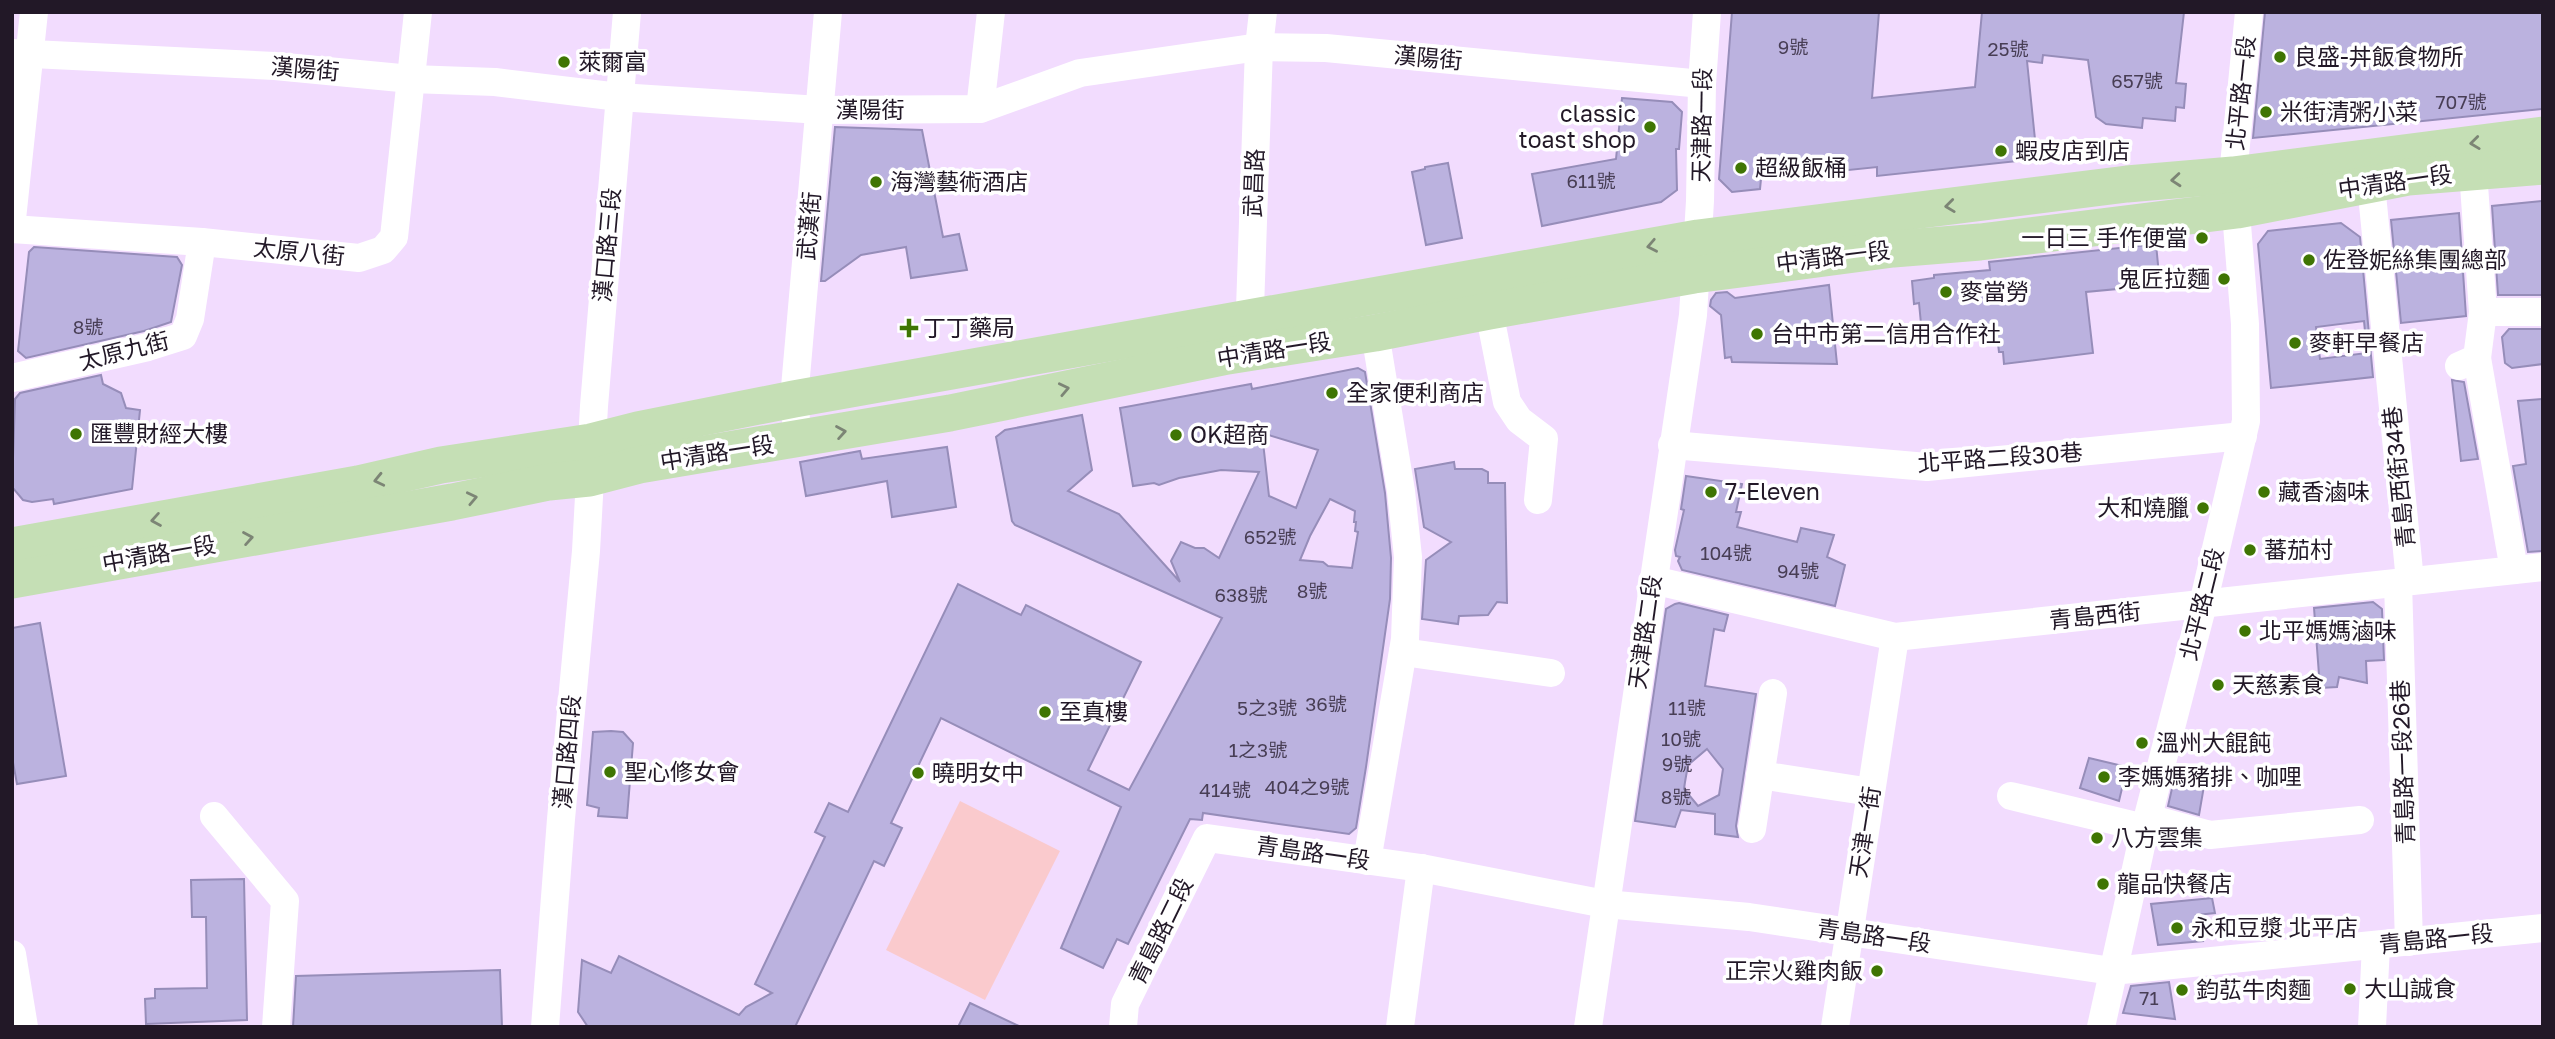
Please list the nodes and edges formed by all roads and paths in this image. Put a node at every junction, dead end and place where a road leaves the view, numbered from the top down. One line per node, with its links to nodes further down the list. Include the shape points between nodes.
1 (34, 12): 10 (street)
2 (418, 12): 11 (street, 太原八街)
3 (627, 12): 13 (street, 漢口路三段)
4 (828, 12): 15 (street, 武漢街)
5 (991, 12): 14 (street)
6 (1263, 12): 9 (street, 武昌路)
7 (1707, 12): 12 (street, 天津路一段)
8 (2249, 12): 20 (street, 北平路一段)
9 (1259, 47): 12 (street, 漢陽街, via 1326,48); 14 (street, 漢陽街, via 1080,73); 30 (street, 武昌路)
10 (21, 54): 11 (street, 漢陽街, via 275,65); 21 (street)
11 (411, 79): 13 (street, 漢陽街, via 495,82); 24 (street, 太原八街, via 394,237 383,250 359,258)
12 (1702, 84): 23 (street, 天津路一段)
13 (619, 97): 15 (street, 漢陽街); 36 (street, 漢口路三段)
14 (980, 109): 15 (street, 漢陽街)
15 (820, 110): 32 (street, 武漢街)
16 (2543, 135): 20 (main road, 中清路一段, one-way to 20)
17 (2543, 166): 18 (main road, 中清路一段)
18 (2473, 171): 19 (main road, 中清路一段); 27 (street)
19 (2371, 184): 20 (main road, 中清路一段); 43 (street, 青島西街34巷)
20 (2235, 192): 23 (main road, 中清路一段, one-way to 23, via 2127,184); 25 (main road, 中清路一段, via 1980,242); 33 (street, 北平路二段, via 2245,324)
21 (12, 219)
22 (12, 229): 24 (street, 太原八街)
23 (1698, 238): 25 (street, 天津路二段); 30 (main road, 中清路一段, one-way to 30)
24 (202, 242): 31 (street, 太原九街, via 183,336)
25 (1695, 275): 26 (main road, 中清路一段); 35 (street, 天津路二段)
26 (1489, 311): 29 (main road, 中清路一段); 37 (street, via 1507,402 1519,420 1544,439)
27 (2483, 312): 28 (street); 40 (street, via 2468,362)
28 (2543, 312)
29 (1375, 334): 30 (main road, 中清路一段); 46 (street, via 1408,557)
30 (1249, 336): 32 (main road, 中清路一段); 34 (main road, 中清路一段, one-way to 30, via 950,413)
31 (12, 378)
32 (794, 399): 34 (street, 武漢街); 36 (main road, 中清路一段, via 639,430)
33 (2243, 436): 35 (street, 北平路二段30巷, via 1927,467); 44 (street, 北平路二段)
34 (798, 440): 36 (main road, 中清路一段, via 639,465)
35 (1672, 445): 42 (street, 天津路二段)
36 (590, 460): 38 (main road, 中清路一段, one-way to 38, via 441,465); 41 (main road, 中清路一段, one-way to 36, via 549,482); 68 (street, 漢口路四段)
37 (1538, 500)
38 (12, 546)
39 (2543, 567): 40 (street, 青島西街)
40 (2514, 570): 43 (street, 青島西街)
41 (12, 580)
42 (1653, 580): 45 (street, 青島西街); 59 (street, 天津路二段)
43 (2404, 582): 44 (street, 青島西街); 62 (street, 青島路一段26巷)
44 (2203, 604): 45 (street, 青島西街); 54 (street, 北平路二段)
45 (1895, 637): 50 (street, 天津一街)
46 (1403, 652): 47 (street); 57 (street)
47 (1551, 673)
48 (1773, 693): 49 (street)
49 (1760, 775): 50 (street); 55 (street)
50 (1871, 792): 61 (street, 天津一街)
51 (2011, 796): 54 (street)
52 (215, 816): 67 (street, via 285,901)
53 (2360, 820): 54 (street, via 2210,835)
54 (2146, 823): 65 (street, 北平路二段)
55 (1752, 829)
56 (1207, 838): 57 (street, 青島路一段); 69 (street, 青島路二段, via 1125,1004)
57 (1367, 860): 58 (street, 青島路一段)
58 (1421, 868): 59 (street, 青島路一段); 70 (street)
59 (1605, 904): 61 (street, 青島路一段, via 1749,917); 71 (street, 天津路二段)
60 (2543, 928): 62 (street, 青島路一段)
61 (1850, 933): 65 (street, 青島路一段); 72 (street, 天津一街)
62 (2409, 942): 63 (street, 青島路一段)
63 (2376, 945): 65 (street, 青島路一段); 74 (street)
64 (12, 954): 66 (street)
65 (2112, 971): 73 (street, 北平路二段)
66 (24, 1027)
67 (276, 1027)
68 (545, 1027)
69 (1123, 1027)
70 (1400, 1027)
71 (1588, 1027)
72 (1835, 1027)
73 (2101, 1027)
74 (2372, 1027)

